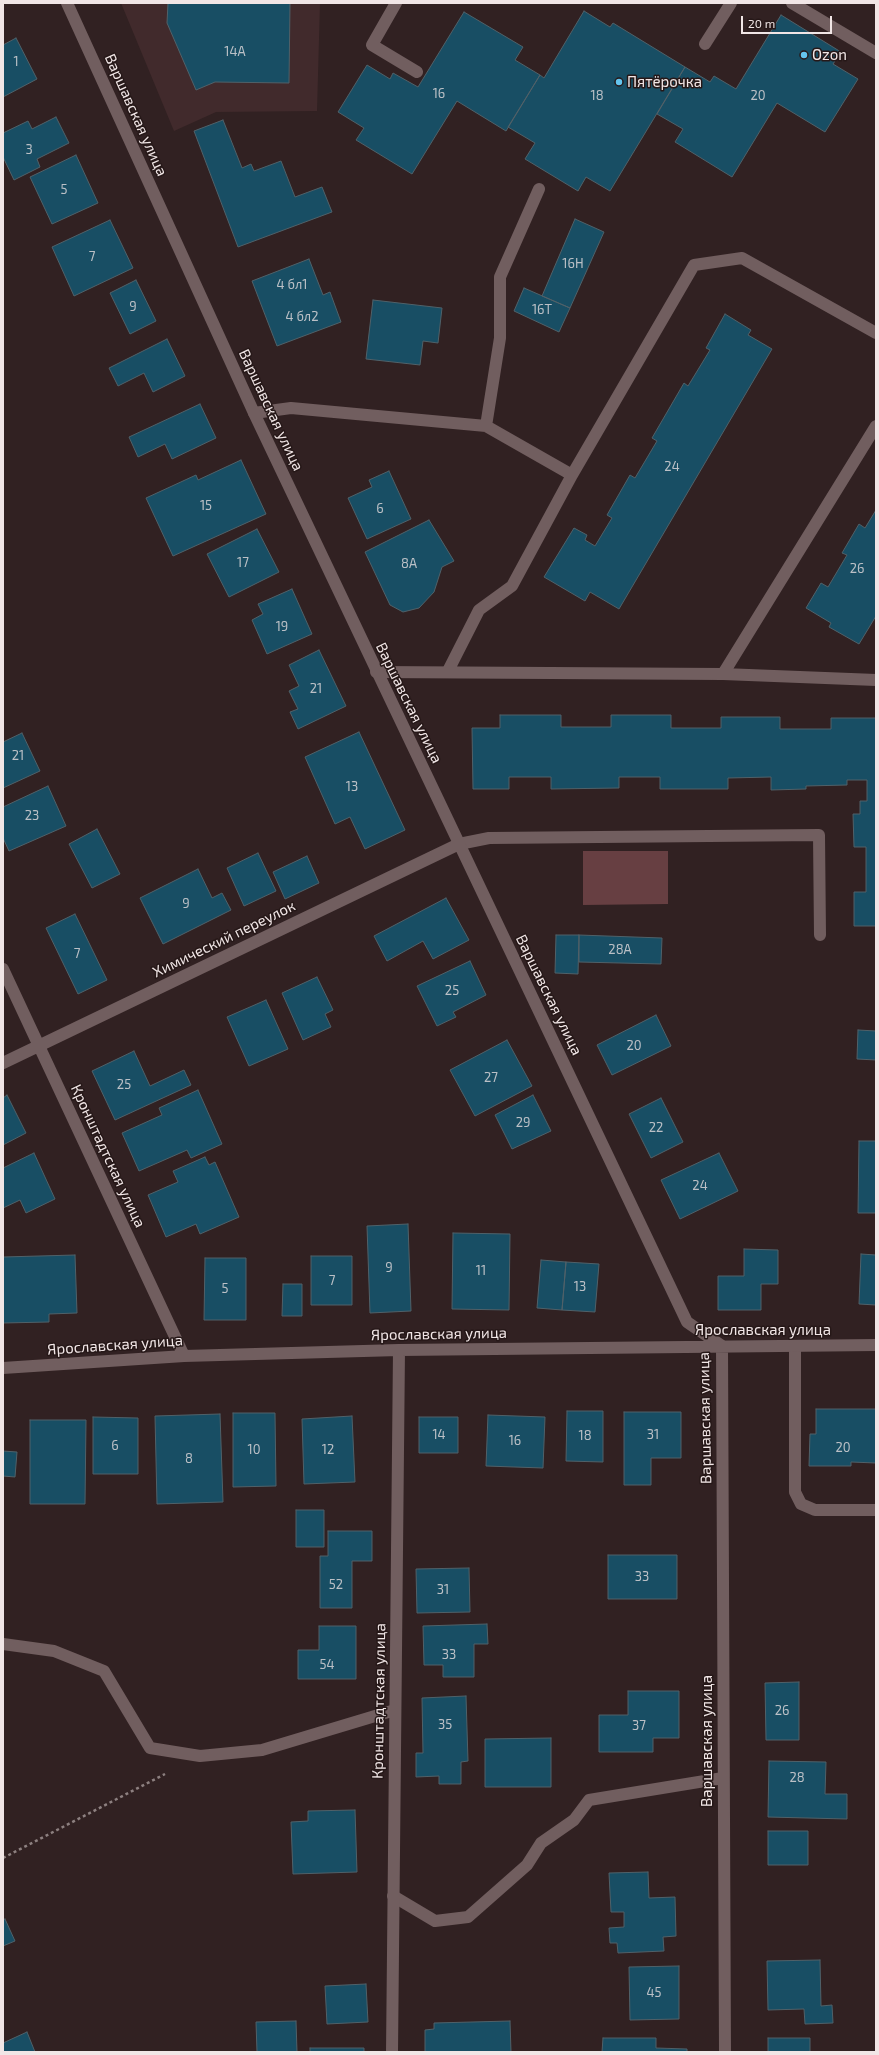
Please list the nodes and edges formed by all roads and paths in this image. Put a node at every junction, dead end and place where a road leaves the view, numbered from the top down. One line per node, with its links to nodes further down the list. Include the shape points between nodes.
1 (67, 3): 10 (street, Варшавская улица)
2 (396, 3): 7 (street, via 372,45)
3 (731, 3): 5 (street)
4 (792, 3): 6 (street)
5 (705, 44)
6 (876, 53)
7 (417, 72)
8 (539, 189): 11 (street, via 500,277 500,338)
9 (876, 332): 13 (street, via 742,258 694,265)
10 (254, 413): 11 (street, via 291,408); 15 (street, Варшавская улица)
11 (486, 426): 13 (street)
12 (876, 426): 16 (street)
13 (572, 475): 14 (street, via 512,586 479,610)
14 (448, 671): 15 (street); 16 (street)
15 (376, 672): 18 (street, Варшавская улица)
16 (723, 674): 17 (street)
17 (876, 680)
18 (459, 844): 19 (street, Химический переулок, via 489,838 819,835); 21 (street, Химический переулок); 24 (street, Варшавская улица, via 687,1322)
19 (820, 935)
20 (3, 969): 21 (street, Кронштадтская улица)
21 (39, 1045): 22 (street, Химический переулок); 27 (street, Кронштадтская улица)
22 (3, 1063)
23 (876, 1345): 25 (street, Ярославская улица)
24 (722, 1346): 25 (street, Ярославская улица); 26 (street, Ярославская улица); 33 (street, Варшавская улица)
25 (795, 1346): 29 (street, via 795,1492 801,1504 815,1510)
26 (399, 1350): 27 (street, Ярославская улица); 31 (street, Кронштадтская улица)
27 (184, 1356): 28 (street, Ярославская улица)
28 (3, 1368)
29 (876, 1510)
30 (3, 1644): 32 (street, via 54,1651 104,1671 150,1748)
31 (395, 1710): 32 (street, via 262,1750); 35 (street, Кронштадтская улица)
32 (200, 1756): 34 (path)
33 (723, 1778): 35 (street, via 589,1800 574,1820 541,1843 528,1865 468,1917 435,1921); 37 (street, Варшавская улица)
34 (3, 1858)
35 (394, 1896): 36 (street, Кронштадтская улица)
36 (392, 2052)
37 (725, 2052)

